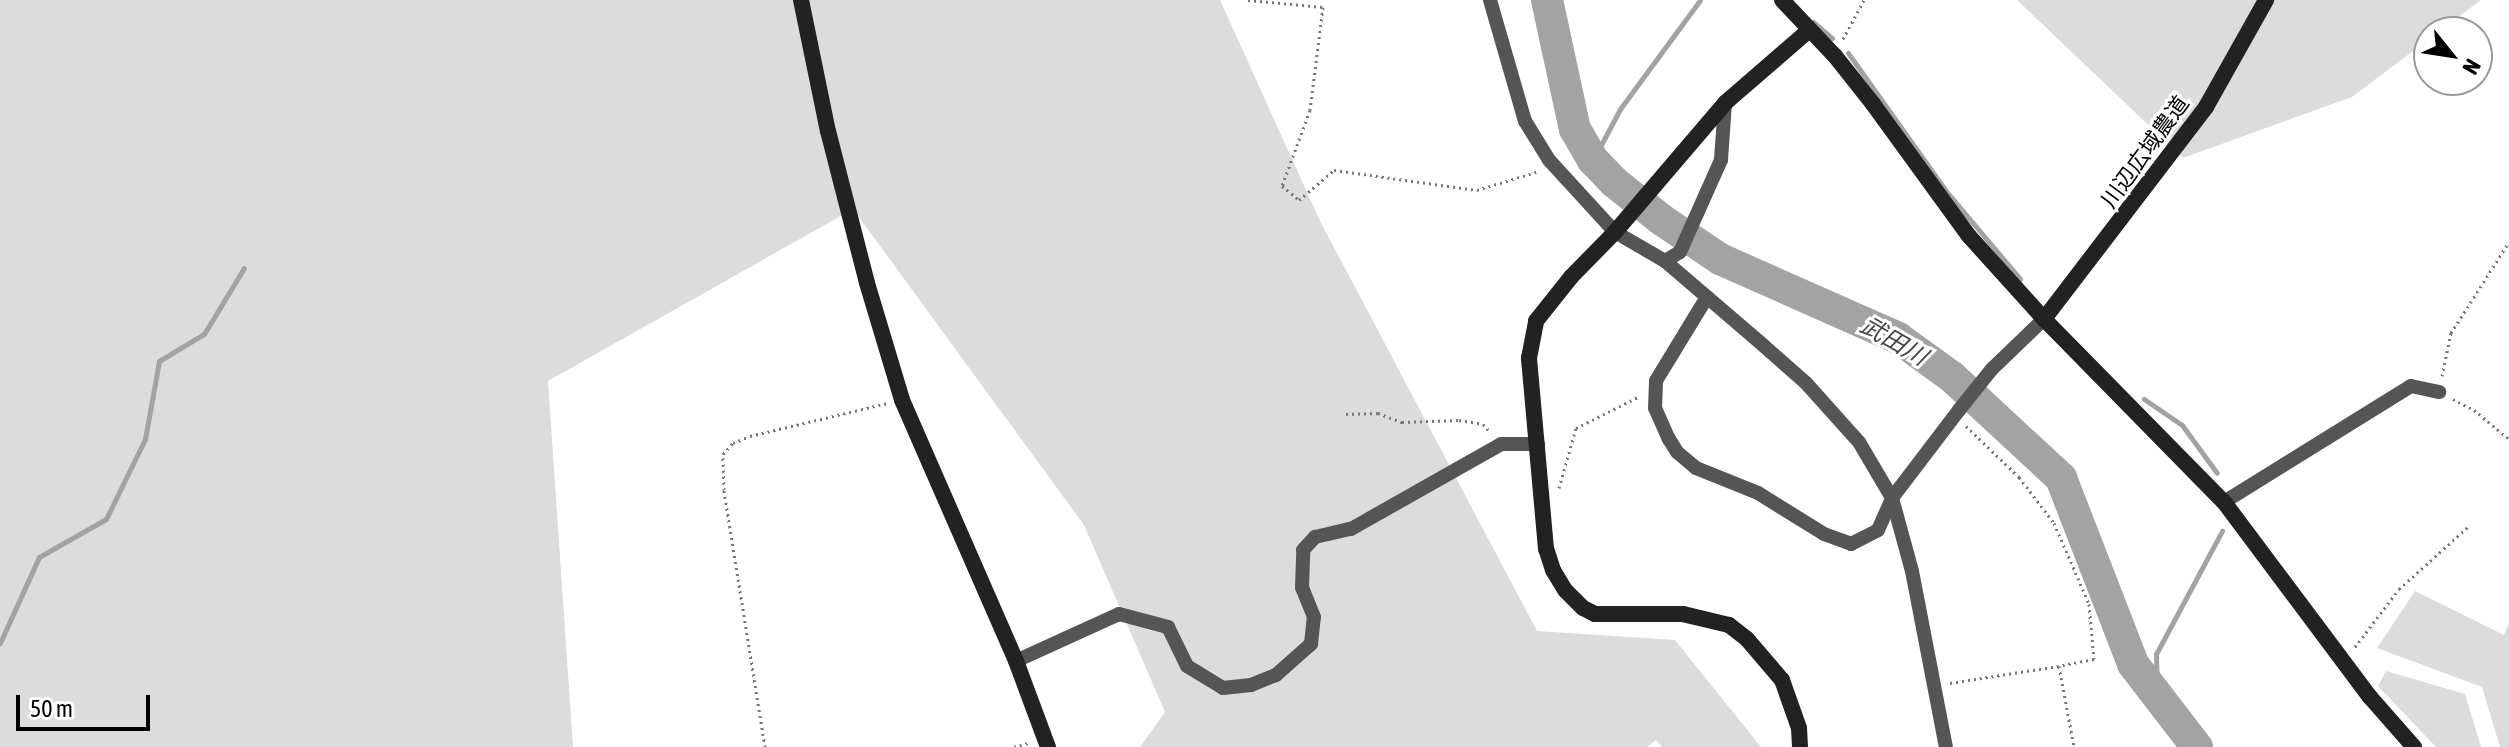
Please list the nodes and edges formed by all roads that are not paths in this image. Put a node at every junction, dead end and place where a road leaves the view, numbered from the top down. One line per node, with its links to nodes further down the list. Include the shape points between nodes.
1 (801, 0): 15 (street, via 852,222 902,400)
2 (1490, 0): 7 (street, via 1525,121 1555,166)
3 (1782, 0): 5 (street)
4 (2266, 0): 10 (street, 川辺広域農道, via 2206,107)
5 (1808, 31): 6 (street); 10 (street, via 1835,56 1938,197)
6 (1725, 103): 7 (street); 8 (street, via 1721,160 1680,252)
7 (1620, 226): 8 (street); 12 (street, via 1536,321 1529,358)
8 (1665, 261): 9 (street)
9 (1707, 297): 13 (street, via 1827,405 1859,442); 13 (street, via 1656,381 1660,422 1677,452 1687,462 1758,493 1851,544 1878,530)
10 (2044, 319): 13 (street, via 1992,369); 14 (street)
11 (2439, 392): 14 (street, via 2411,386)
12 (1538, 444): 15 (street, via 1501,444 1351,529 1315,537 1303,550 1302,575 1314,617 1311,644 1276,675 1223,688 1187,666 1168,627 1119,614); 17 (street, via 1546,549 1572,599 1595,614 1683,614 1729,625 1782,680)
13 (1892, 498): 18 (street, via 1912,571)
14 (2224, 502): 19 (street)
15 (1016, 661): 16 (street)
16 (1048, 747)
17 (1800, 747)
18 (1946, 747)
19 (2414, 747)

